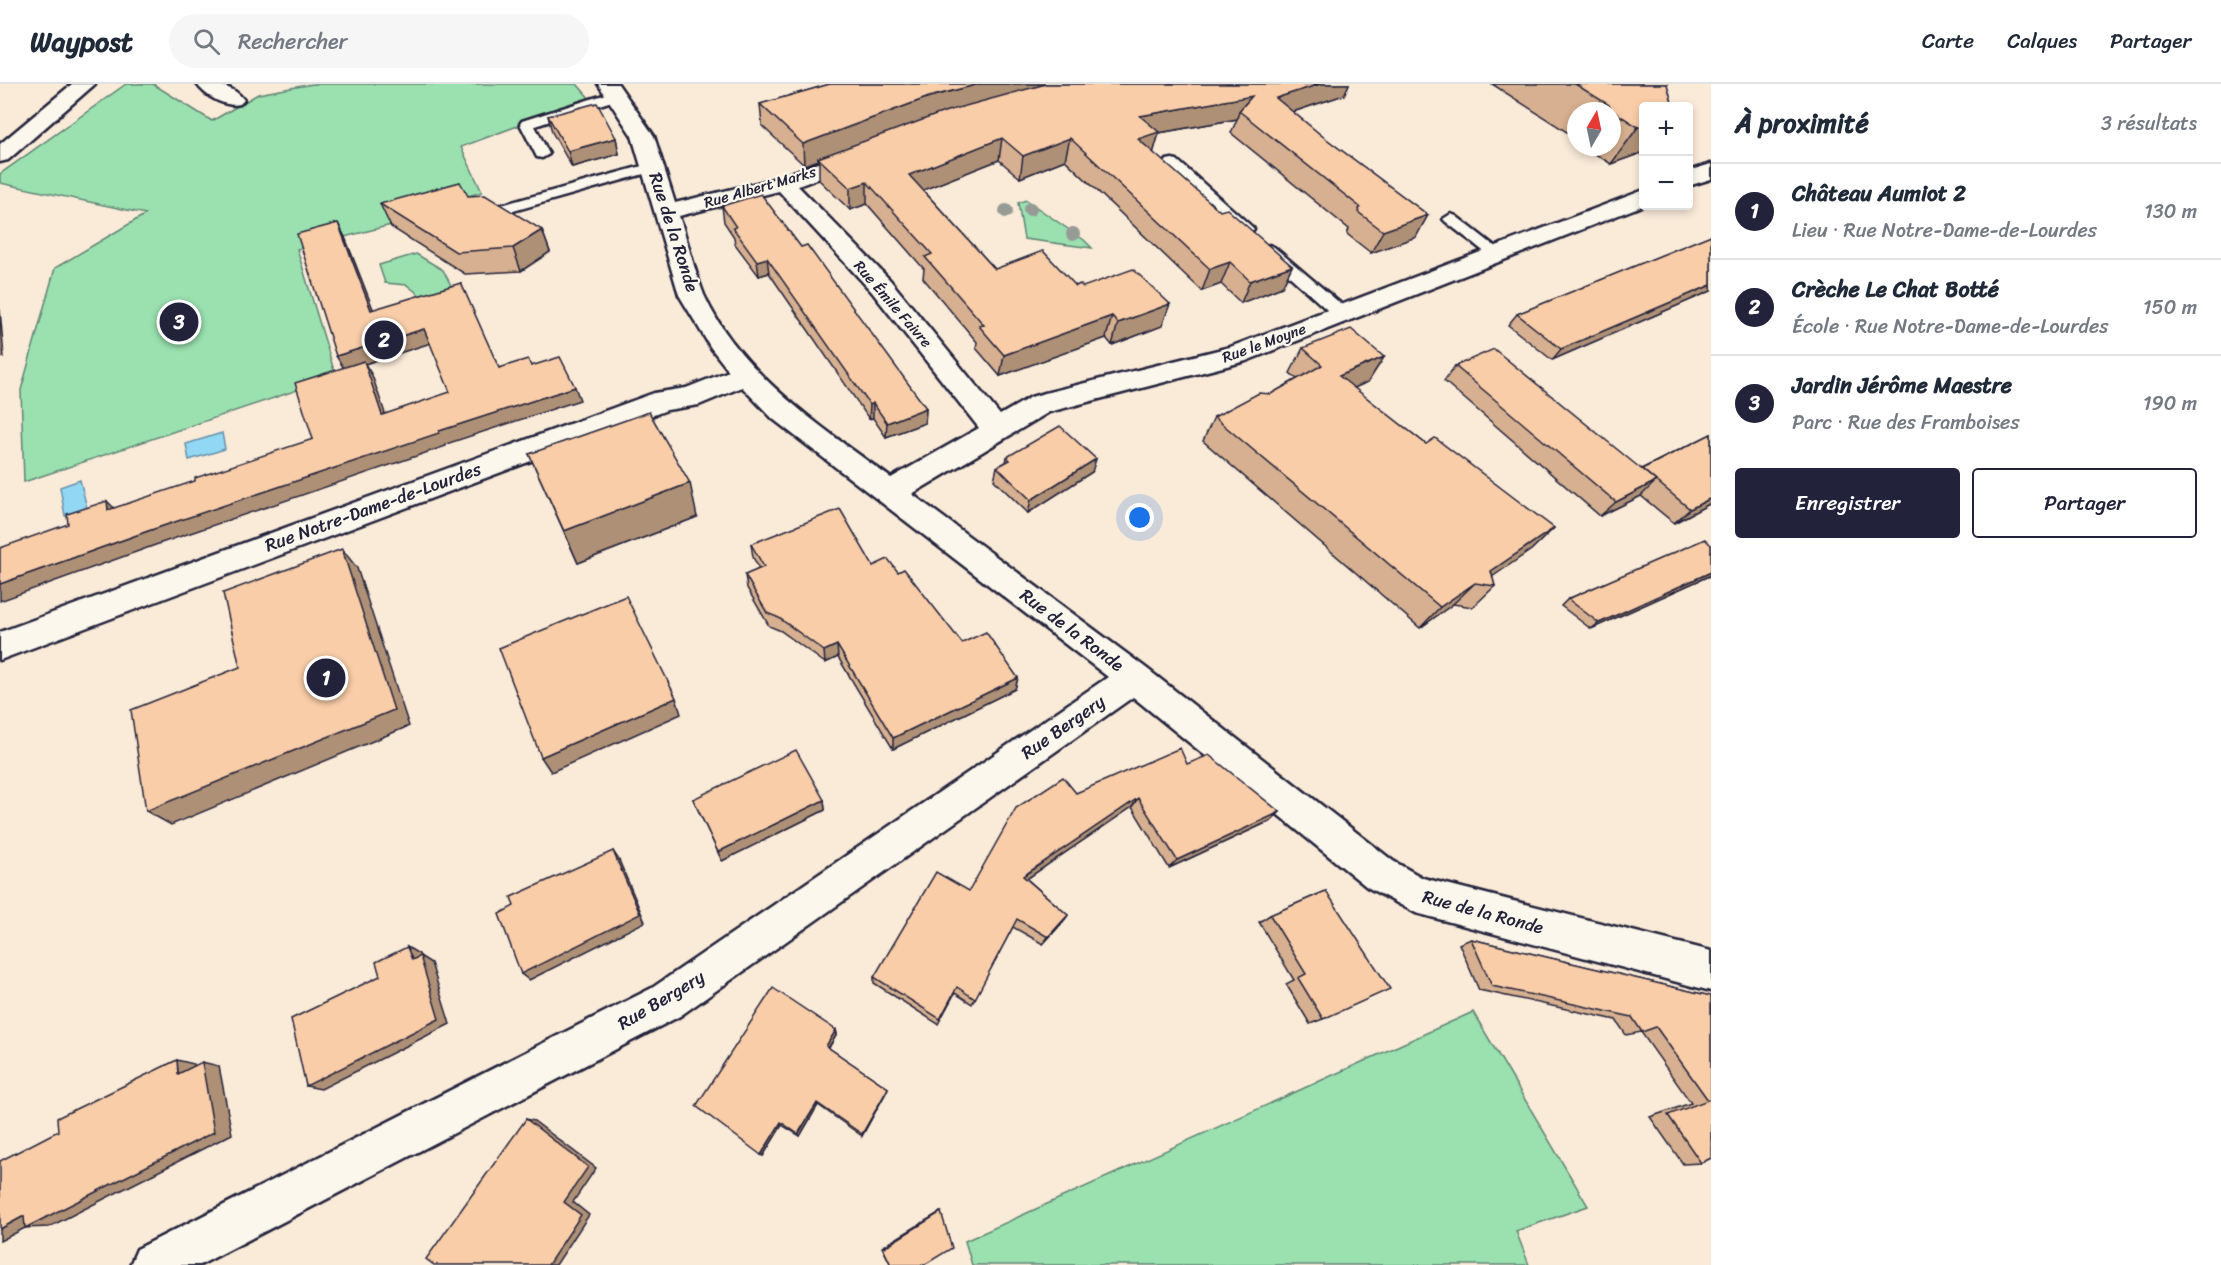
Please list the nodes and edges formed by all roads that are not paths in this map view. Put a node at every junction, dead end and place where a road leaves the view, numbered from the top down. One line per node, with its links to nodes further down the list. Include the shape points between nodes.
1 (85, 84): 7 (street)
2 (207, 84): 4 (street)
3 (612, 90): 6 (lane, via 527,124); 9 (street, Rue de la Ronde, via 643,136)
4 (233, 100)
5 (882, 147): 12 (street, Rue Albert Marks)
6 (542, 154)
7 (0, 155)
8 (1172, 164): 18 (lane)
9 (653, 167): 14 (lane); 15 (street, Rue de la Ronde)
10 (1711, 171): 11 (street)
11 (1693, 178)
12 (785, 183): 15 (street, Rue Albert Marks); 20 (street, Rue Émile Faivre, via 881,286)
13 (1639, 199): 17 (street, Rue le Moyne)
14 (499, 210)
15 (667, 212): 19 (street, Rue de la Ronde, via 692,295 720,342)
16 (1451, 219): 17 (lane)
17 (1496, 254): 18 (street, Rue le Moyne)
18 (1341, 314): 20 (street, Rue le Moyne, via 1237,355 1041,404)
19 (746, 375): 21 (street, Rue de la Ronde, via 783,412); 22 (street, Rue Notre-Dame-de-Lourdes, via 689,398 664,400)
20 (996, 430): 21 (street, Rue le Moyne)
21 (890, 493): 23 (street, Rue de la Ronde)
22 (0, 646)
23 (1134, 678): 24 (street, Rue de la Ronde, via 1380,874 1416,895); 25 (street, Rue Bergery, via 666,1002)
24 (1711, 971)
25 (153, 1265)

